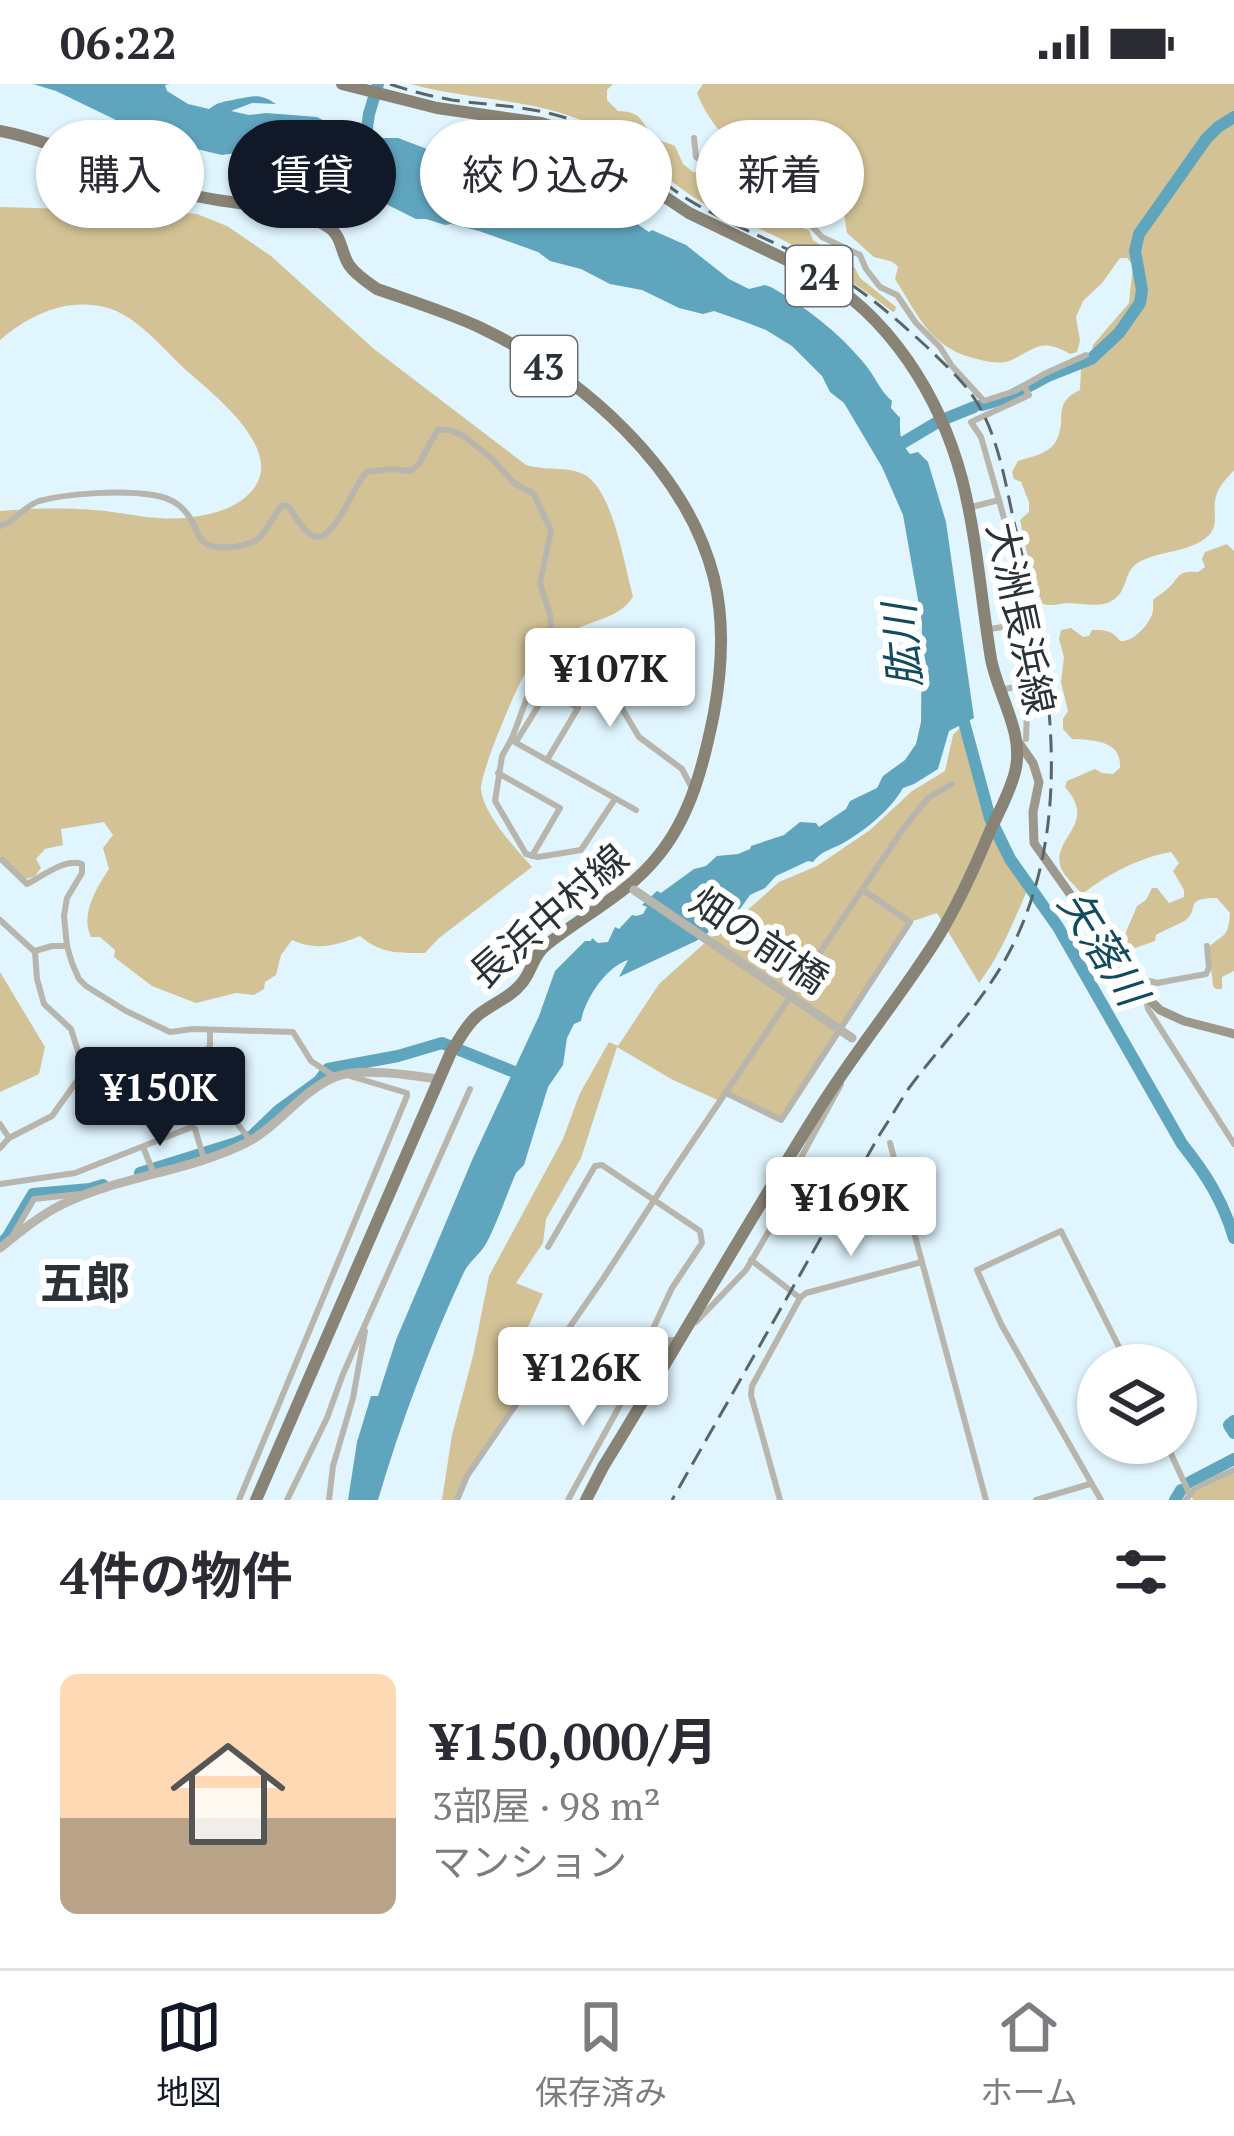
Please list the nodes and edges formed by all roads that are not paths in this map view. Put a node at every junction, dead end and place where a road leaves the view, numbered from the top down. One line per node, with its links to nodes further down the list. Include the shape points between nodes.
1 (342, 84): 7 (main road, 大洲長浜線 / 24, via 566,131 689,213 831,282 879,324 918,376 946,431)
2 (0, 131): 23 (main road, 長浜中村線 / 43, via 193,195 323,224 365,281 479,327 617,422 680,499 717,591 718,682)
3 (694, 138): 5 (street, via 696,157 707,166 743,164 822,237 860,255 983,401)
4 (1086, 355): 5 (street)
5 (1026, 389): 6 (street, via 1025,397 971,422)
6 (999, 500): 7 (street); 9 (street)
7 (968, 507): 10 (main road, 大洲長浜線 / 24)
8 (0, 526): 11 (street, via 41,501 149,494 185,509 212,546 258,540 281,506 317,538 335,526 366,472 410,471 438,429 453,431 533,494 550,531 541,583 551,633 534,658)
9 (1027, 623): 10 (street); 12 (street)
10 (987, 630): 13 (main road, 大洲長浜線 / 24)
11 (536, 677): 15 (street); 23 (street, via 562,650 590,655 639,737 682,769)
12 (1028, 685): 13 (street); 14 (street)
13 (999, 690): 14 (main road, 大洲長浜線 / 24)
14 (1022, 740): 17 (main road); 18 (main road, 大洲長浜線 / 24)
15 (513, 741): 16 (street); 16 (street, via 548,690 578,708); 19 (street)
16 (547, 760): 24 (street)
17 (1034, 763): 18 (main road); 20 (main road)
18 (1016, 769): 22 (main road, 大洲長浜線 / 24)
19 (498, 772): 26 (street, via 498,809); 26 (street, via 560,808)
20 (1039, 782): 22 (main road, via 1028,773); 34 (main road, via 1039,854)
21 (952, 784): 29 (street, via 928,798)
22 (1011, 784): 38 (main road, 大洲長浜線 / 24, via 938,936)
23 (694, 791): 28 (main road, 長浜中村線 / 43, via 671,839)
24 (615, 799): 25 (street); 26 (street, via 581,850)
25 (636, 810)
26 (532, 856)
27 (2, 860): 31 (street, via 27,884 82,864 65,904)
28 (631, 887): 38 (street, 畑の前橋, bridge); 43 (main road, 長浜中村線 / 43, via 536,955 519,987 469,1024)
29 (862, 890): 45 (street); 45 (street, via 910,922 806,1085 781,1120)
30 (0, 920): 33 (street)
31 (67, 946): 33 (street); 36 (street, via 79,979 125,1011 170,1032)
32 (1207, 946): 34 (street, via 1206,974)
33 (35, 952): 42 (street, via 44,1004 67,1024 82,1056)
34 (1135, 986): 35 (main road)
35 (1145, 998): 37 (main road, via 1184,1021); 50 (street)
36 (210, 1030): 39 (street, via 210,1046); 41 (street, via 293,1032 307,1056)
37 (1234, 1034)
38 (857, 1042): 40 (main road, 大洲長浜線 / 24)
39 (195, 1055): 42 (street, via 166,1068 119,1060); 48 (street)
40 (845, 1069): 62 (street); 66 (main road, 大洲長浜線 / 24)
41 (333, 1074): 43 (street); 48 (street); 76 (street, via 407,1096)
42 (80, 1078): 47 (street, via 47,1121)
43 (437, 1079): 77 (main road, 長浜中村線 / 43)
44 (470, 1089): 65 (street)
45 (726, 1093): 59 (street)
46 (0, 1124): 47 (street)
47 (9, 1138): 52 (street)
48 (250, 1141): 53 (street)
49 (890, 1143): 63 (street)
50 (1234, 1144)
51 (143, 1147): 53 (street, via 192,1127); 54 (street); 55 (street)
52 (0, 1148)
53 (204, 1159): 54 (street)
54 (154, 1174): 57 (street)
55 (35, 1180): 56 (street); 58 (street)
56 (0, 1184)
57 (85, 1195): 58 (street); 60 (street)
58 (36, 1198): 60 (street)
59 (656, 1201): 61 (street, via 595,1166); 69 (street, via 700,1232 702,1243 672,1288); 80 (street)
60 (4, 1242)
61 (548, 1247)
62 (752, 1260): 64 (street); 66 (street)
63 (922, 1262): 64 (street); 84 (street)
64 (800, 1298): 83 (street, via 751,1395)
65 (366, 1321): 78 (street); 79 (street)
66 (688, 1326): 67 (main road, 大洲長浜線 / 24)
67 (680, 1340): 69 (street, via 670,1340); 82 (main road, 大洲長浜線 / 24)
68 (1117, 1344): 70 (street, via 1060,1231 977,1270)
69 (635, 1378): 81 (street)
70 (1077, 1461)
71 (1079, 1464): 74 (street)
72 (1174, 1464): 75 (street)
73 (1234, 1470): 75 (street)
74 (1090, 1484): 85 (street); 86 (street)
75 (1188, 1498)
76 (239, 1500)
77 (256, 1500)
78 (287, 1500)
79 (329, 1500)
80 (458, 1500)
81 (568, 1500)
82 (586, 1500)
83 (780, 1500)
84 (986, 1500)
85 (1036, 1500)
86 (1101, 1500)

